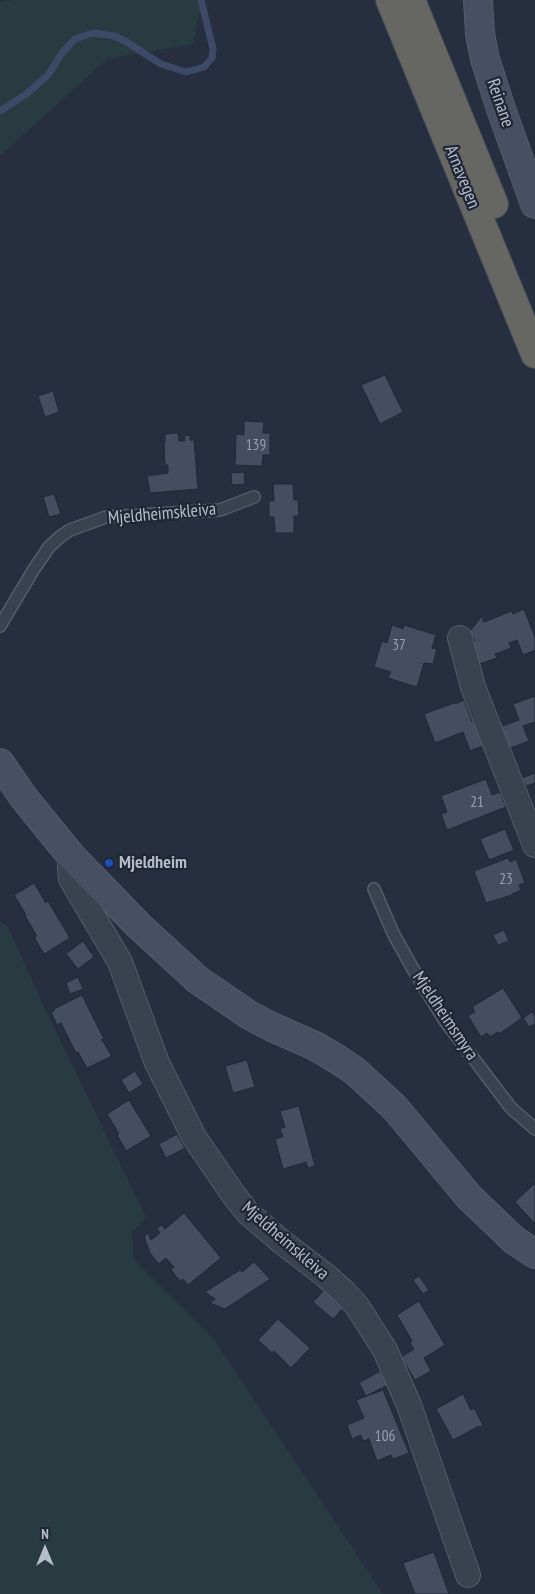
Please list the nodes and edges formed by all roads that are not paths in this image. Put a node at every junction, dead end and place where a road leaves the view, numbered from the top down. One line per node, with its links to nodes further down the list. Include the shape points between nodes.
1 (390, 0): 6 (highway, Arnavegen)
2 (411, 0): 5 (highway, Arnavegen)
3 (478, 0): 4 (main road, Reinane, via 485,59)
4 (535, 204)
5 (535, 305)
6 (535, 354)
7 (254, 497): 8 (lane, Mjeldheimskleiva, via 220,510 106,516 70,530 49,547)
8 (0, 626)
9 (460, 638): 11 (street, via 473,687)
10 (0, 763): 12 (main road)
11 (535, 845)
12 (72, 857): 15 (main road, via 139,926 198,980 249,1015 314,1046 355,1071 395,1108 469,1197 514,1240); 16 (street, Mjeldheimskleiva, via 71,879 120,962 157,1063 194,1137 248,1213 344,1292 357,1306 385,1350 409,1405)
13 (374, 889): 14 (lane, Mjeldheimsmyra, via 412,969 445,1020 510,1108)
14 (535, 1129)
15 (535, 1254)
16 (468, 1575)

